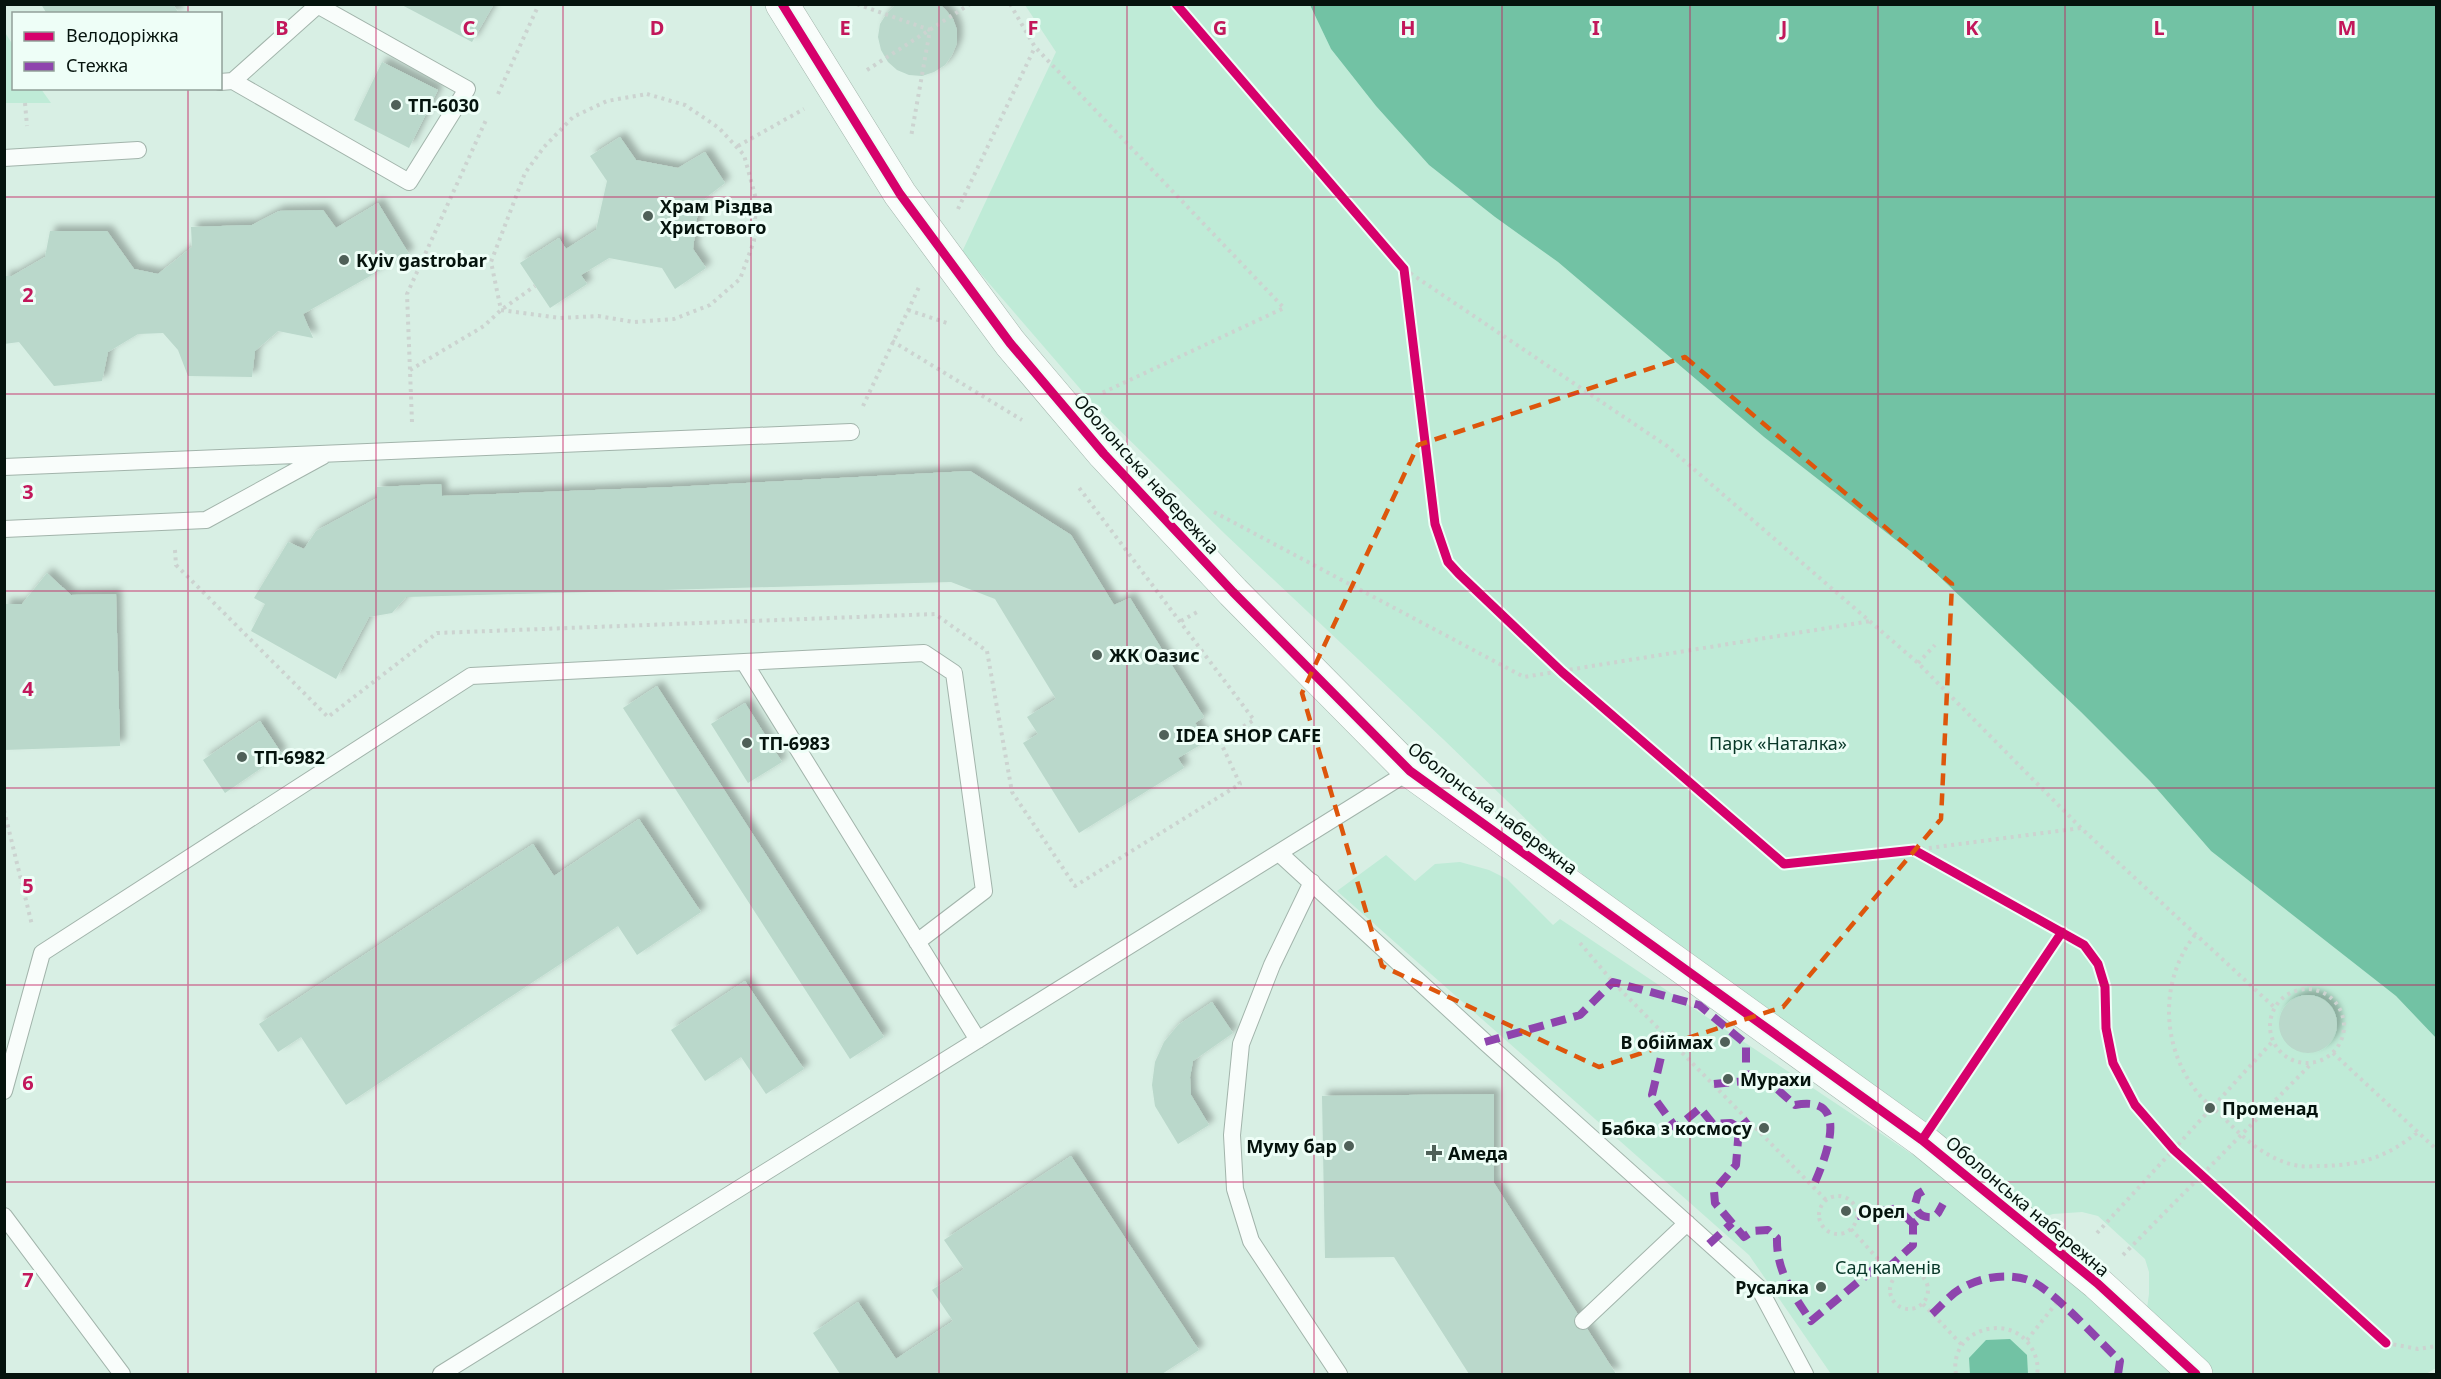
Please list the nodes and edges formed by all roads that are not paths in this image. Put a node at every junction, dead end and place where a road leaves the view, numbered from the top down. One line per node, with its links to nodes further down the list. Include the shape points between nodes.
1 (782, 4): 11 (street, Оболонська набережна, via 900,194 1010,343 1065,410 1233,592)
2 (319, 5): 3 (lane); 3 (lane, via 467,89 409,182)
3 (227, 82)
4 (138, 150): 5 (lane)
5 (4, 158)
6 (851, 432): 7 (lane)
7 (327, 454): 8 (lane); 9 (lane, via 206,520)
8 (4, 467)
9 (4, 529)
10 (744, 662): 14 (lane); 14 (lane, via 924,653 954,674 984,891); 16 (lane, via 471,676 42,952)
11 (1410, 771): 12 (lane); 24 (street, Оболонська набережна, via 1922,1140 2083,1271)
12 (1279, 853): 13 (lane); 15 (lane)
13 (1312, 882): 18 (lane); 22 (lane, via 1272,965 1241,1044 1232,1135 1235,1189 1251,1240)
14 (917, 942): 15 (lane)
15 (978, 1040): 21 (lane)
16 (4, 1091)
17 (4, 1216): 20 (lane)
18 (1687, 1223): 19 (lane); 23 (lane, via 1759,1288)
19 (1583, 1321)
20 (122, 1374)
21 (441, 1374)
22 (1339, 1374)
23 (1805, 1374)
24 (2196, 1374)

